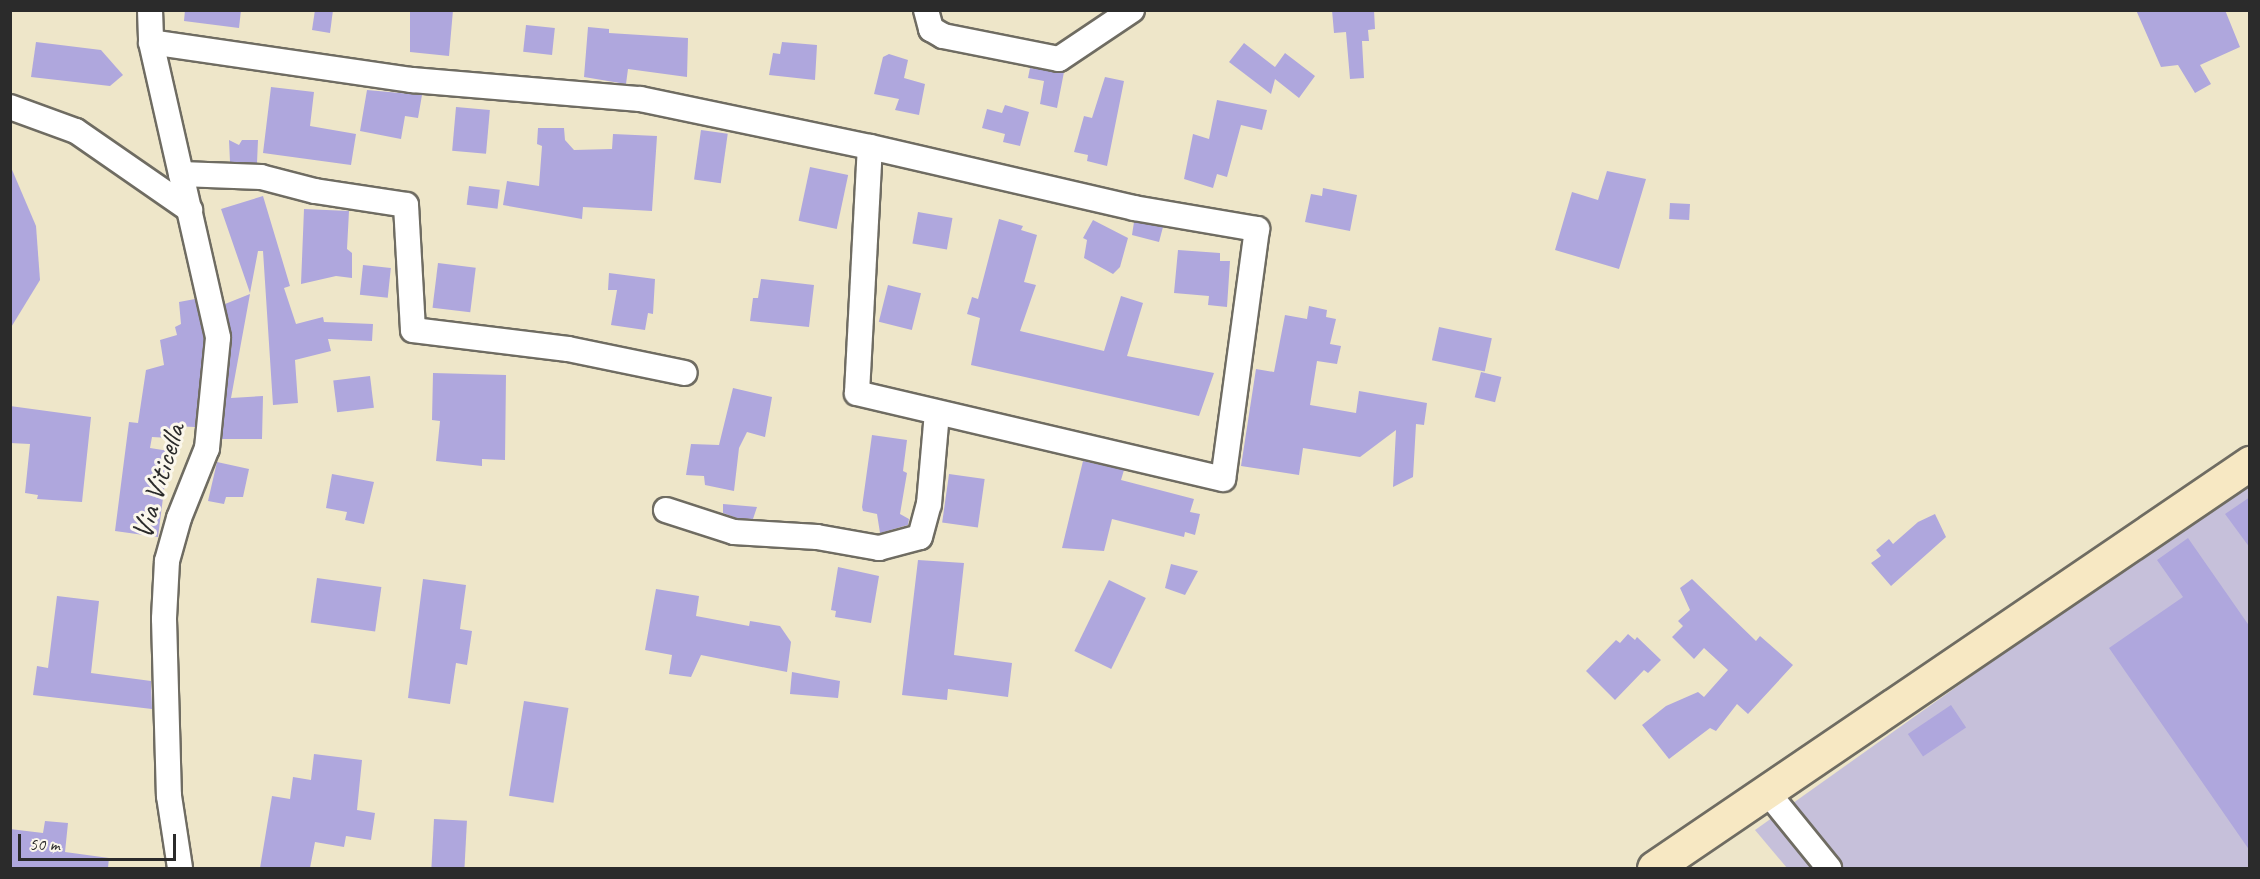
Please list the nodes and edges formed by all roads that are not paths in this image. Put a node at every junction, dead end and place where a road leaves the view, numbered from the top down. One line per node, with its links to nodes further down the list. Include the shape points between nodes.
1 (150, 10): 4 (street, Via Viticella)
2 (926, 10): 3 (street, via 932,29 943,36 1059,59)
3 (1132, 10)
4 (151, 42): 6 (street, via 412,80 640,99); 7 (street, Via Viticella)
5 (10, 107): 8 (street, via 76,131)
6 (870, 147): 10 (street, via 857,393); 10 (street, via 1134,208 1257,230 1223,479)
7 (181, 174): 8 (street, Via Viticella); 9 (street, via 261,177 315,191 406,205 413,330 568,349)
8 (190, 210): 14 (street, Via Viticella, via 218,338 207,448 179,518 167,561 164,619 170,796)
9 (685, 373)
10 (937, 413): 12 (street, via 929,504 920,537 879,548 817,537 734,532)
11 (2250, 463): 13 (main road)
12 (666, 510)
13 (1768, 793): 15 (main road); 16 (street)
14 (180, 868)
15 (1654, 868)
16 (1829, 868)

